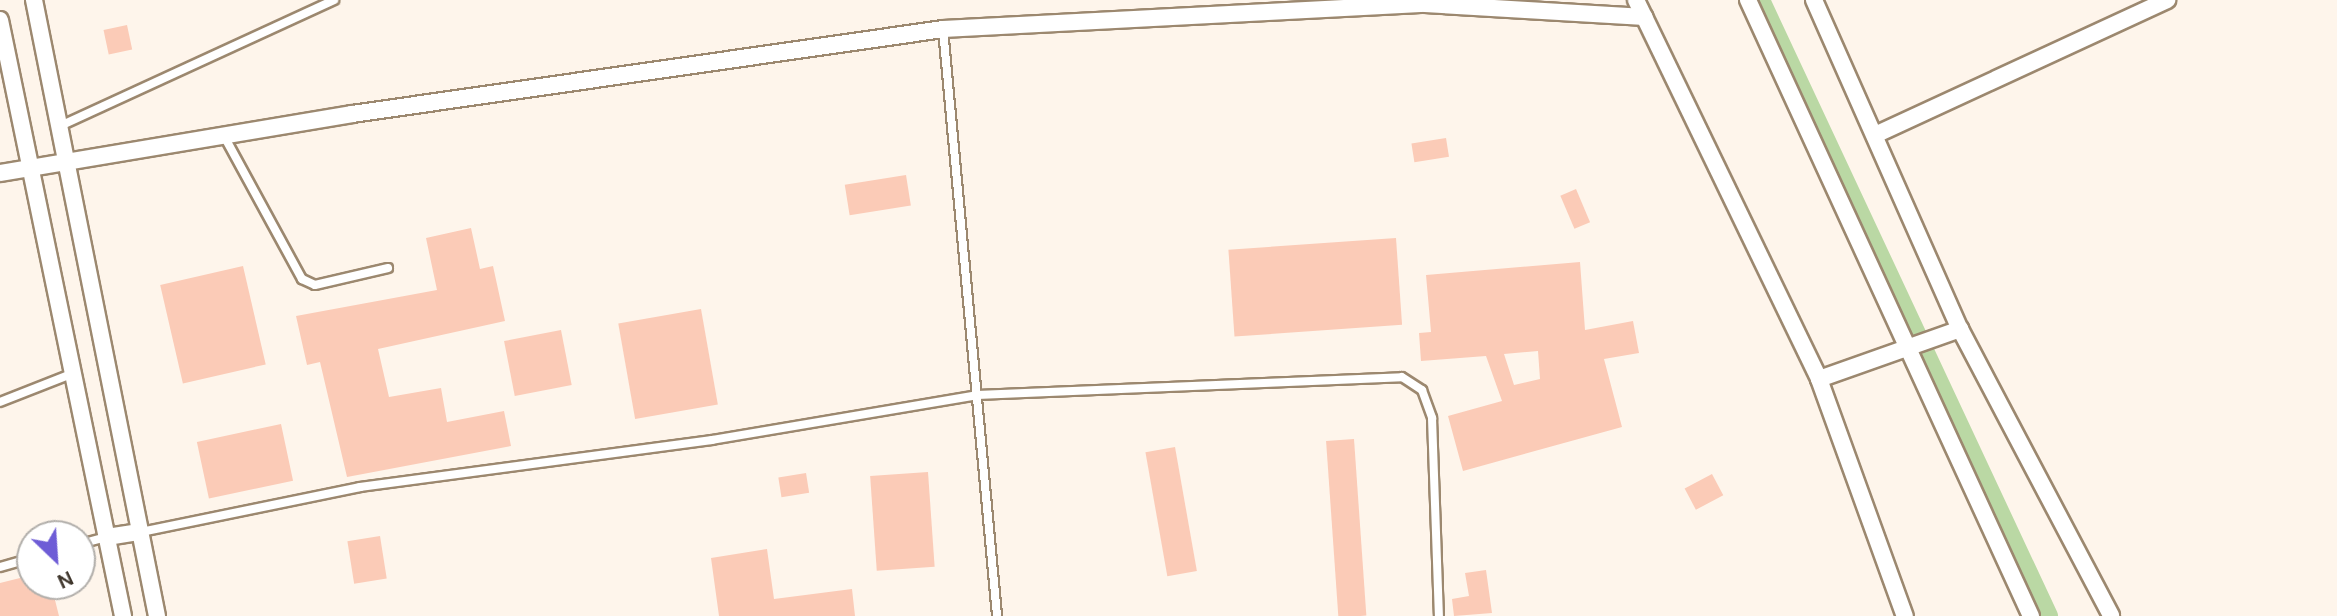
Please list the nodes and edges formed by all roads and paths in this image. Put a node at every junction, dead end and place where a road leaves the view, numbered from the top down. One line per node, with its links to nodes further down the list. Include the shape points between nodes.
1 (34, 0): 11 (street)
2 (334, 0): 7 (lane)
3 (1636, 0): 8 (street)
4 (1748, 0): 19 (street)
5 (1814, 0): 13 (street)
6 (2167, 0): 13 (street)
7 (312, 4): 11 (lane)
8 (1645, 17): 10 (street, via 1425,4); 21 (street)
9 (0, 20): 15 (street)
10 (943, 29): 12 (street); 22 (lane)
11 (57, 128): 14 (street)
12 (224, 135): 14 (street); 17 (lane, via 302,279 315,285)
13 (1875, 135): 18 (street)
14 (64, 161): 15 (street); 24 (street)
15 (27, 167): 16 (street); 20 (street)
16 (0, 173)
17 (388, 268)
18 (1960, 329): 19 (street); 33 (street)
19 (1904, 349): 21 (street); 32 (street)
20 (71, 374): 23 (lane); 25 (street)
21 (1819, 379): 31 (street)
22 (977, 395): 24 (lane, via 360,487); 29 (lane); 30 (lane, via 1402,377 1422,390 1432,418)
23 (0, 402)
24 (140, 532): 25 (street); 28 (street)
25 (107, 537): 26 (lane); 27 (street)
26 (96, 540)
27 (123, 616)
28 (157, 616)
29 (997, 616)
30 (1439, 616)
31 (1905, 616)
32 (2031, 616)
33 (2111, 616)

